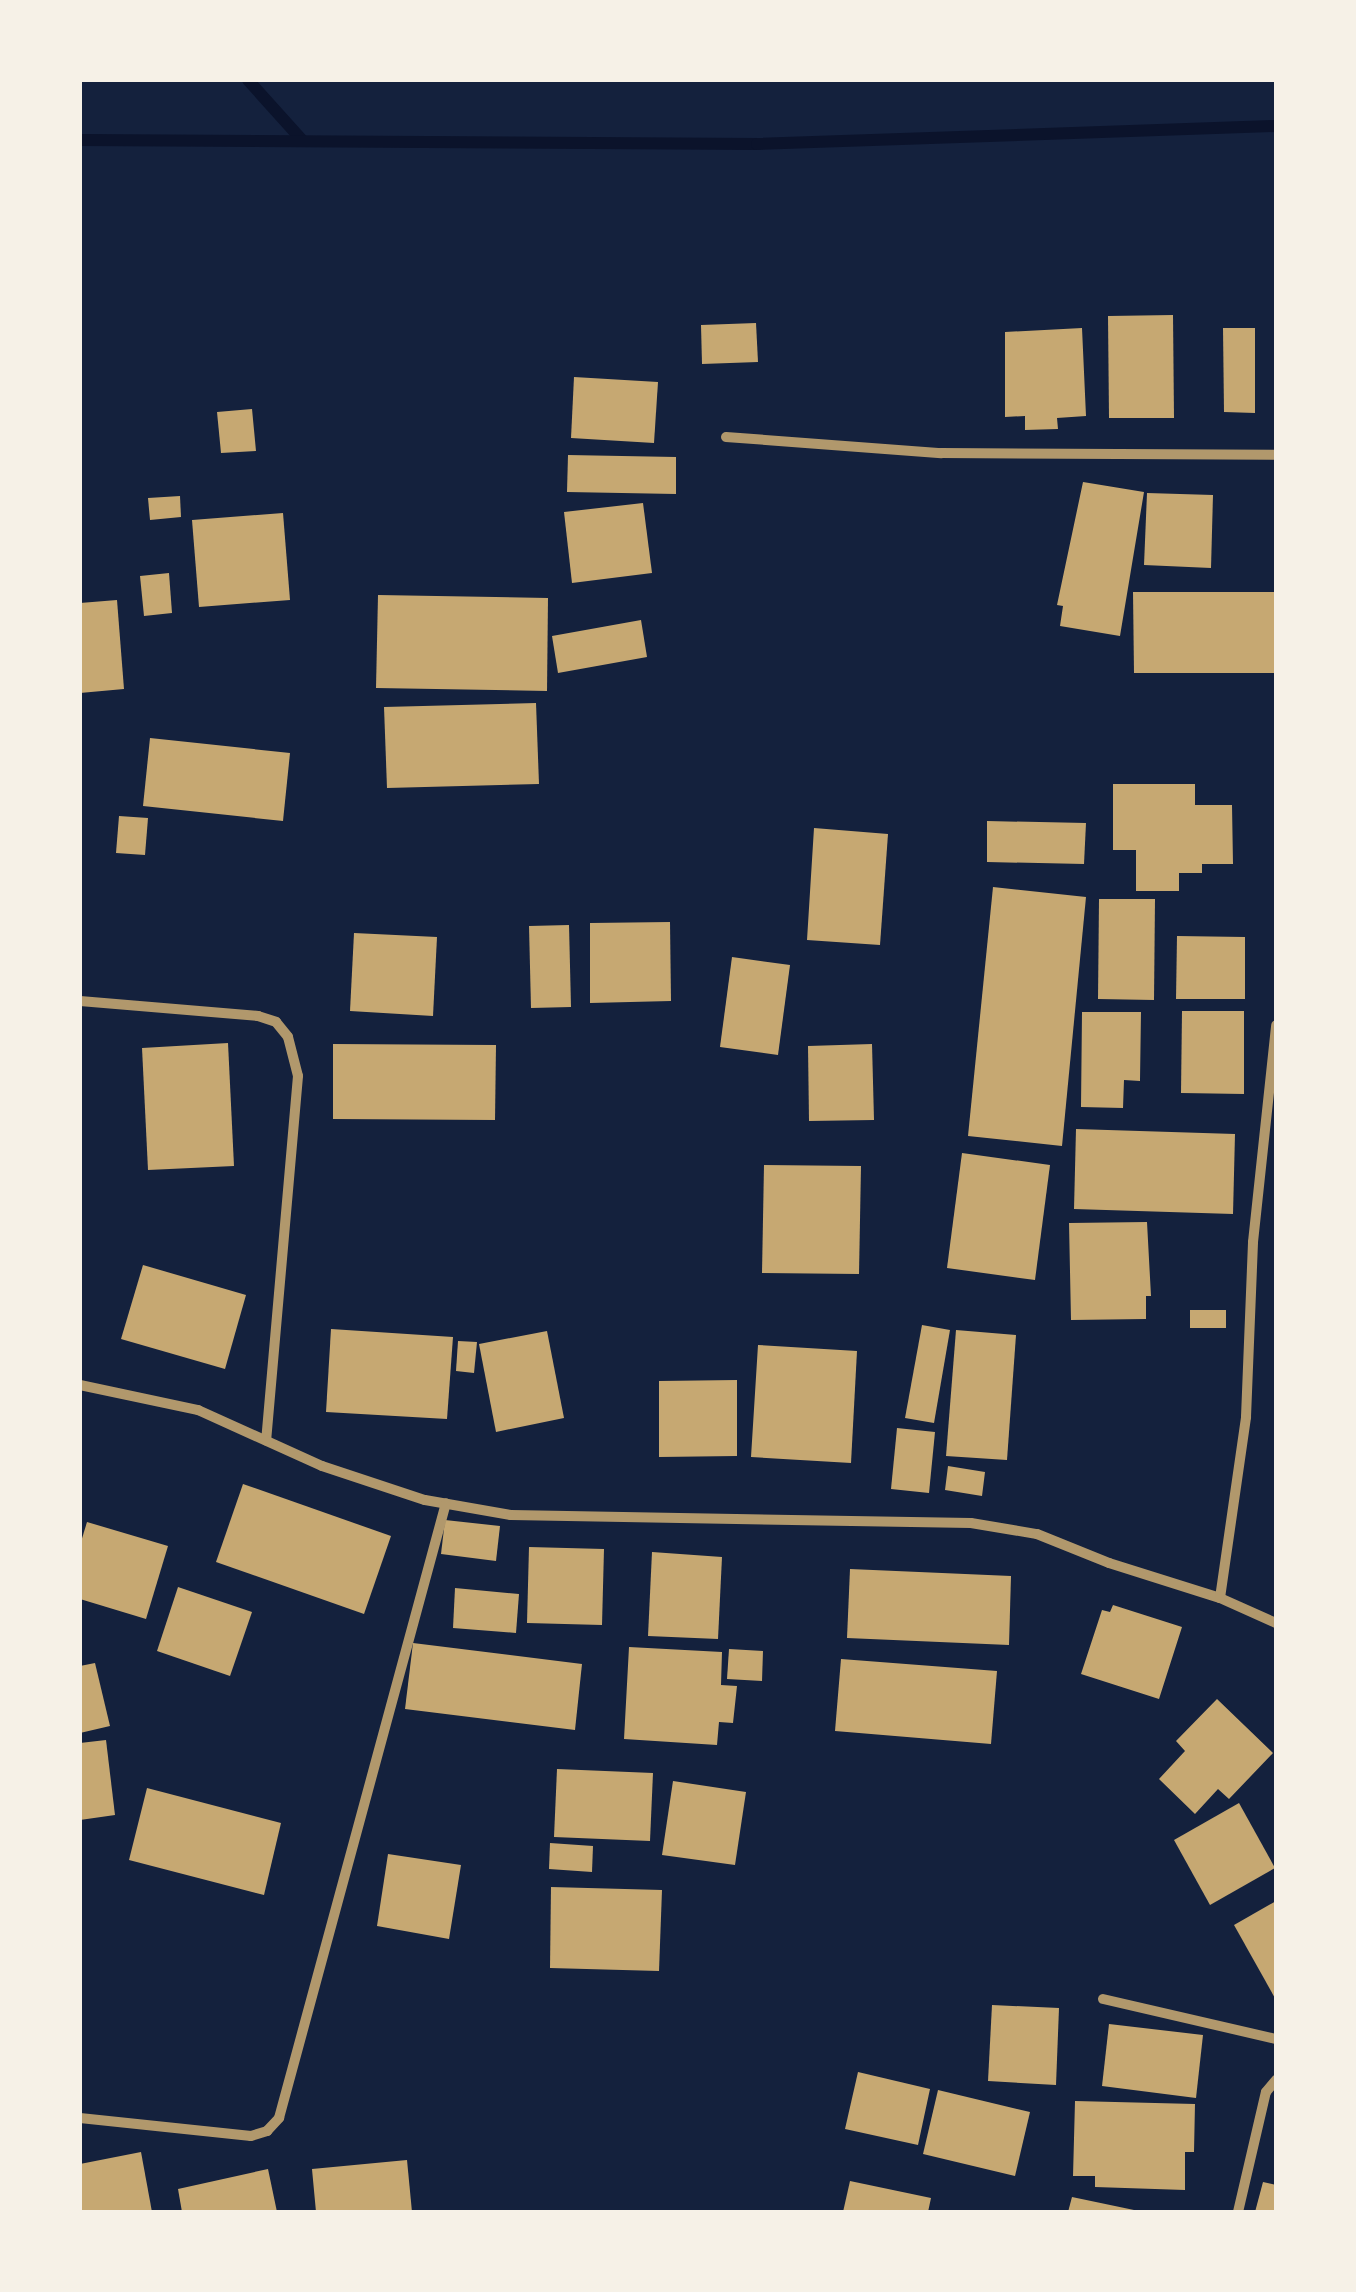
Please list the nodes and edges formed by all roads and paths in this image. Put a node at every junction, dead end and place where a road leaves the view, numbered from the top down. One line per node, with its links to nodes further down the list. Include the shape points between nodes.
1 (726, 437): 2 (street, via 941,453)
2 (1276, 455)
3 (80, 1001): 6 (street, via 258,1016 276,1022 288,1037 298,1076)
4 (1276, 1024): 8 (street, via 1253,1242 1246,1418)
5 (80, 1385): 6 (street, via 198,1410)
6 (266, 1441): 7 (street, via 322,1466)
7 (446, 1503): 8 (street, via 511,1515 971,1523 1037,1534); 13 (street, via 280,2118 251,2136)
8 (1220, 1598): 9 (street)
9 (1276, 1623)
10 (1103, 1999): 11 (street)
11 (1276, 2040)
12 (1276, 2080): 14 (street, via 1266,2092)
13 (80, 2118)
14 (1238, 2212)

